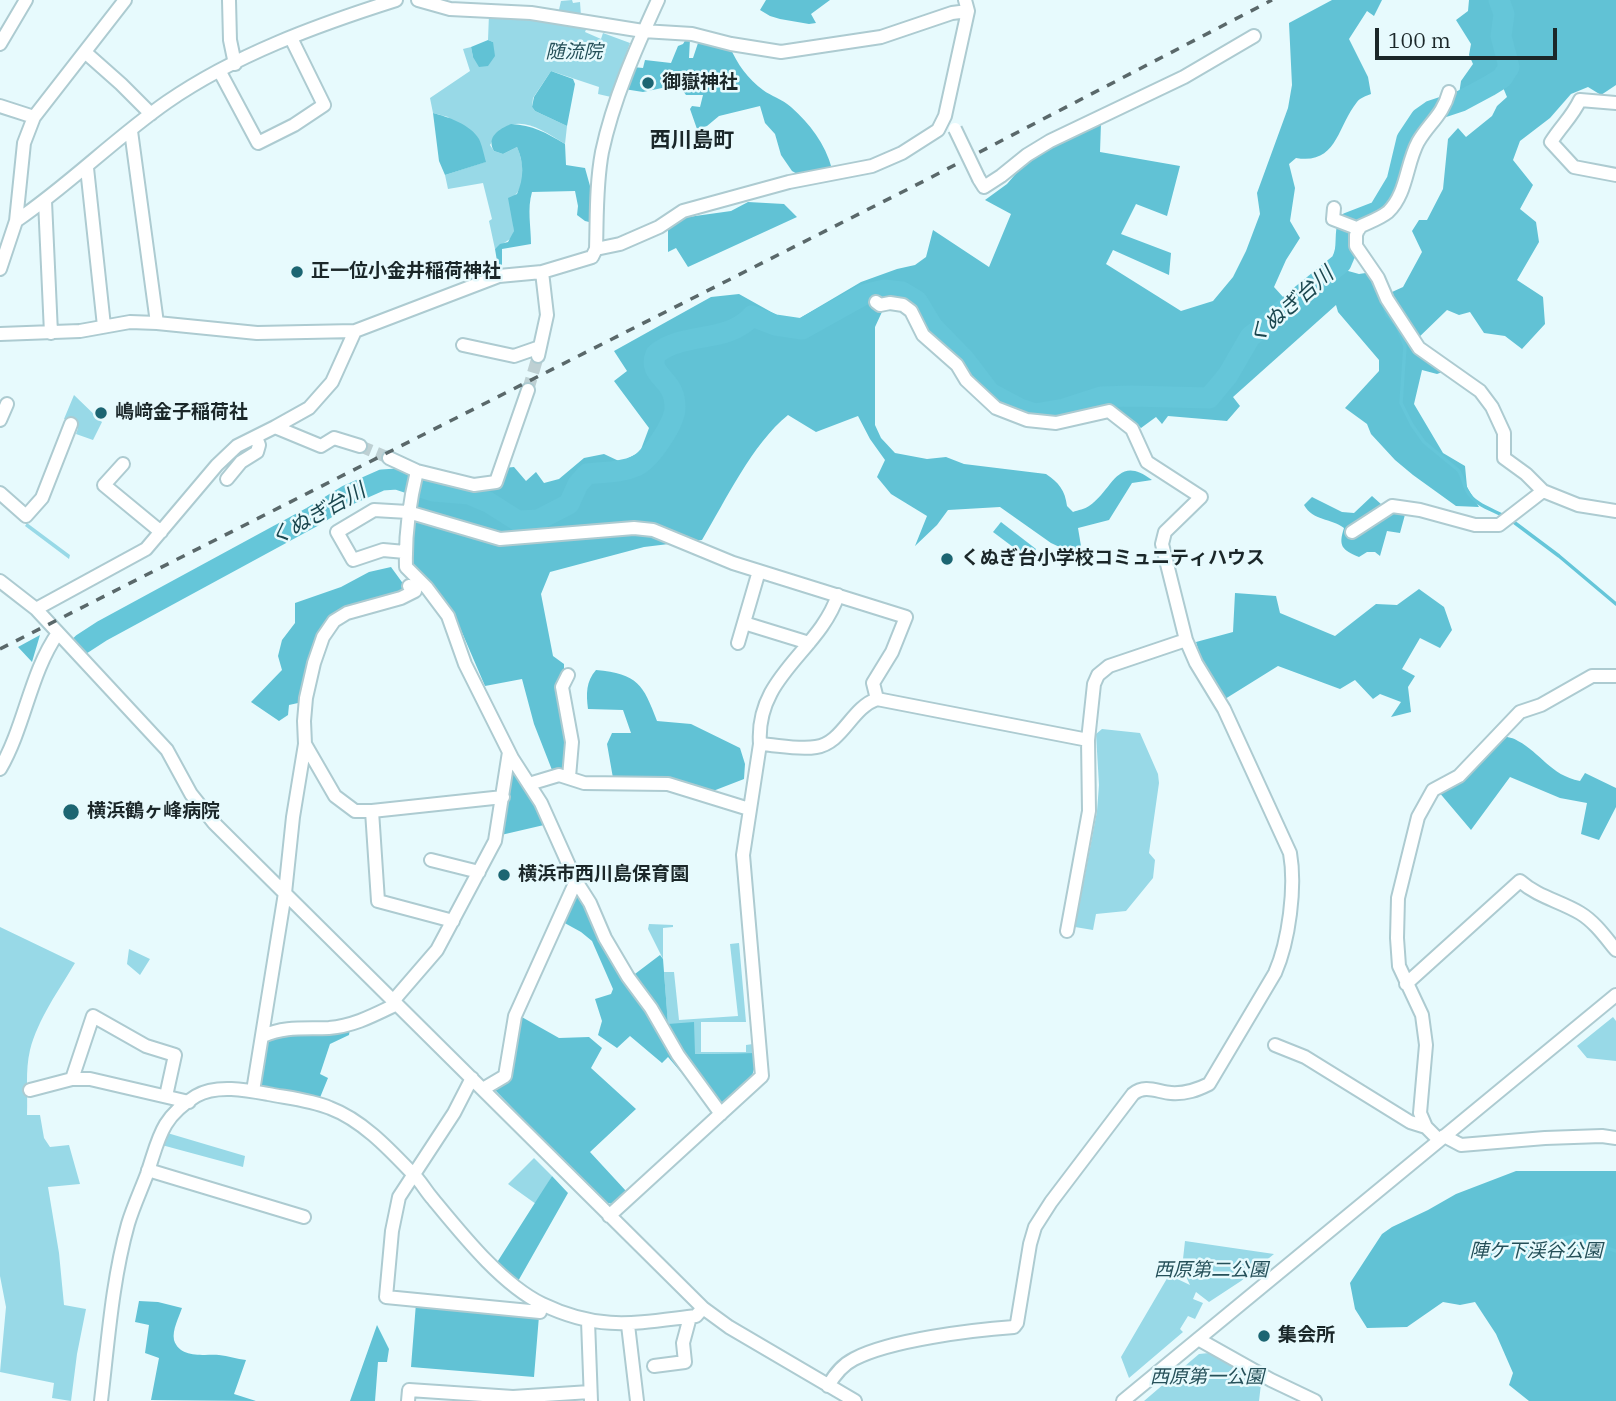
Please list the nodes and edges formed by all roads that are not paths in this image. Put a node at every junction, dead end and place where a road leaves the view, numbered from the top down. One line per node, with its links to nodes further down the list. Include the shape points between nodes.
1 (26, 0): 11 (street)
2 (125, 0): 12 (street)
3 (229, 0): 13 (street)
4 (396, 0): 10 (street)
5 (418, 0): 8 (street, via 450,9 531,13)
6 (658, 0): 8 (street)
7 (966, 5): 8 (street, via 881,37 781,52 692,34); 19 (street)
8 (643, 31): 28 (street, via 603,152)
9 (1254, 36): 19 (street, bridge, via 1184,77 1050,141 984,187)
10 (291, 38): 13 (street); 14 (street, via 324,105 258,143)
11 (0, 44)
12 (86, 53): 18 (street); 20 (street)
13 (235, 64): 14 (street)
14 (220, 72): 18 (street)
15 (1450, 92): 27 (street, via 1439,117 1418,142 1390,210)
16 (1616, 103): 23 (street, via 1580,100 1551,142 1574,167)
17 (0, 106): 20 (street)
18 (151, 114): 21 (street)
19 (945, 116): 28 (street, via 938,130 872,166 789,182 683,211 659,227)
20 (34, 117): 26 (street, via 24,143)
21 (131, 131): 22 (street); 32 (street)
22 (87, 168): 24 (street); 33 (street)
23 (1616, 175)
24 (45, 201): 26 (street); 35 (street)
25 (1334, 208): 27 (street, via 1333,219)
26 (16, 221): 29 (street)
27 (1356, 228): 49 (street, via 1356,246 1419,348 1480,391 1500,420 1504,458)
28 (596, 249): 30 (street, via 592,257)
29 (0, 269)
30 (542, 272): 34 (street, via 499,276); 37 (street, via 547,315 539,351 514,356)
31 (876, 302): 63 (street, via 903,305 911,311 923,335 996,408 1027,420 1056,423 1109,411 1132,429 1147,462 1201,497 1165,532 1162,544)
32 (157, 323): 33 (street); 34 (street, via 257,333)
33 (104, 326): 35 (street)
34 (355, 331): 42 (street, via 323,395)
35 (51, 333): 36 (street)
36 (0, 334)
37 (463, 345)
38 (528, 390): 48 (street, via 496,482)
39 (7, 404): 40 (street)
40 (0, 420)
41 (71, 424): 50 (street, via 42,498 26,516)
42 (275, 428): 43 (street); 44 (street, via 321,446 334,438)
43 (256, 437): 47 (street, via 257,452); 53 (street, via 237,446 218,465)
44 (359, 446)
45 (389, 458): 48 (street)
46 (123, 464): 53 (street, via 104,485)
47 (227, 479)
48 (415, 481): 51 (street)
49 (1543, 491): 52 (street, via 1577,505); 54 (street, via 1499,525 1475,525 1392,506)
50 (0, 493)
51 (408, 512): 55 (street); 55 (street, via 374,510 337,532 353,560 383,550); 56 (street, via 500,539 653,530)
52 (1616, 512)
53 (161, 532): 60 (street, via 146,549)
54 (1352, 532)
55 (405, 552): 57 (street)
56 (759, 571): 59 (street); 61 (street)
57 (405, 576): 70 (street, via 415,591 347,613 334,621 323,637 304,721); 72 (street, via 427,588 448,616 465,664)
58 (0, 581): 60 (street)
59 (838, 595): 65 (street, via 832,614); 68 (street, via 906,617 873,683)
60 (36, 609): 62 (street)
61 (744, 623): 64 (street); 65 (street)
62 (58, 633): 73 (street, via 45,653); 82 (street, via 167,750 204,812)
63 (1186, 640): 69 (street, via 1108,666 1098,675); 113 (street, via 1224,709 1290,853 1288,920 1275,973 1209,1084 1195,1092 1138,1090 1051,1202 1035,1227 1014,1327 874,1351 837,1371)
64 (738, 643)
65 (809, 643): 71 (street, via 764,705)
66 (568, 675): 74 (street, via 562,687 572,743)
67 (1616, 676): 86 (street, via 1592,676 1520,712 1459,776 1433,790 1418,817 1398,898 1399,966)
68 (877, 699): 69 (street); 71 (street, via 865,703 834,739 819,747)
69 (1088, 740): 84 (street, via 1089,811)
70 (305, 744): 78 (street, via 335,796 355,811); 82 (street)
71 (760, 744): 77 (street)
72 (509, 752): 75 (street); 76 (street)
73 (0, 769)
74 (569, 777): 75 (street, via 559,775); 77 (street, via 584,783 678,786)
75 (529, 784): 81 (street)
76 (503, 797): 78 (street); 80 (street, via 495,841)
77 (749, 809): 98 (street, via 743,870 762,1076)
78 (372, 811): 83 (street, via 378,901)
79 (431, 860): 80 (street)
80 (479, 872): 83 (street)
81 (576, 881): 93 (street, via 515,1016 505,1076); 98 (street, via 628,977)
82 (285, 893): 88 (street); 89 (street)
83 (453, 921): 88 (street, via 437,950)
84 (1067, 932)
85 (1616, 950): 86 (street, via 1582,914 1520,881)
86 (1406, 984): 99 (street, via 1422,1015 1426,1045 1420,1113)
87 (1616, 995): 100 (street)
88 (395, 1002): 89 (street, via 356,1024); 91 (street)
89 (263, 1035): 95 (street)
90 (1275, 1045): 99 (street, via 1305,1057 1410,1122)
91 (472, 1078): 93 (street); 103 (street)
92 (72, 1079): 94 (street); 96 (street); 96 (street, via 93,1016 146,1046 175,1055)
93 (484, 1089): 104 (street)
94 (30, 1090)
95 (253, 1091): 97 (street, via 216,1090); 103 (street, via 307,1101 355,1120)
96 (166, 1097): 97 (street)
97 (189, 1102): 102 (street, via 158,1135)
98 (721, 1114): 104 (street)
99 (1426, 1127): 100 (street)
100 (1442, 1138): 101 (street, via 1461,1144); 111 (street)
101 (1616, 1138)
102 (148, 1170): 105 (street); 116 (street, via 120,1259)
103 (414, 1175): 106 (street, via 504,1277); 106 (street, via 394,1214 386,1297 540,1312)
104 (609, 1216): 107 (street)
105 (304, 1217)
106 (541, 1304): 109 (street)
107 (704, 1308): 108 (street); 113 (street)
108 (690, 1317): 110 (street); 112 (street, via 683,1343 685,1362)
109 (588, 1321): 110 (street); 114 (street)
110 (628, 1325): 118 (street)
111 (1198, 1339): 120 (street); 121 (street)
112 (654, 1366)
113 (832, 1392): 119 (street)
114 (591, 1396): 115 (street)
115 (513, 1399): 117 (street, via 409,1390)
116 (101, 1401)
117 (408, 1401)
118 (637, 1401)
119 (855, 1401)
120 (1124, 1401)
121 (1314, 1401)

